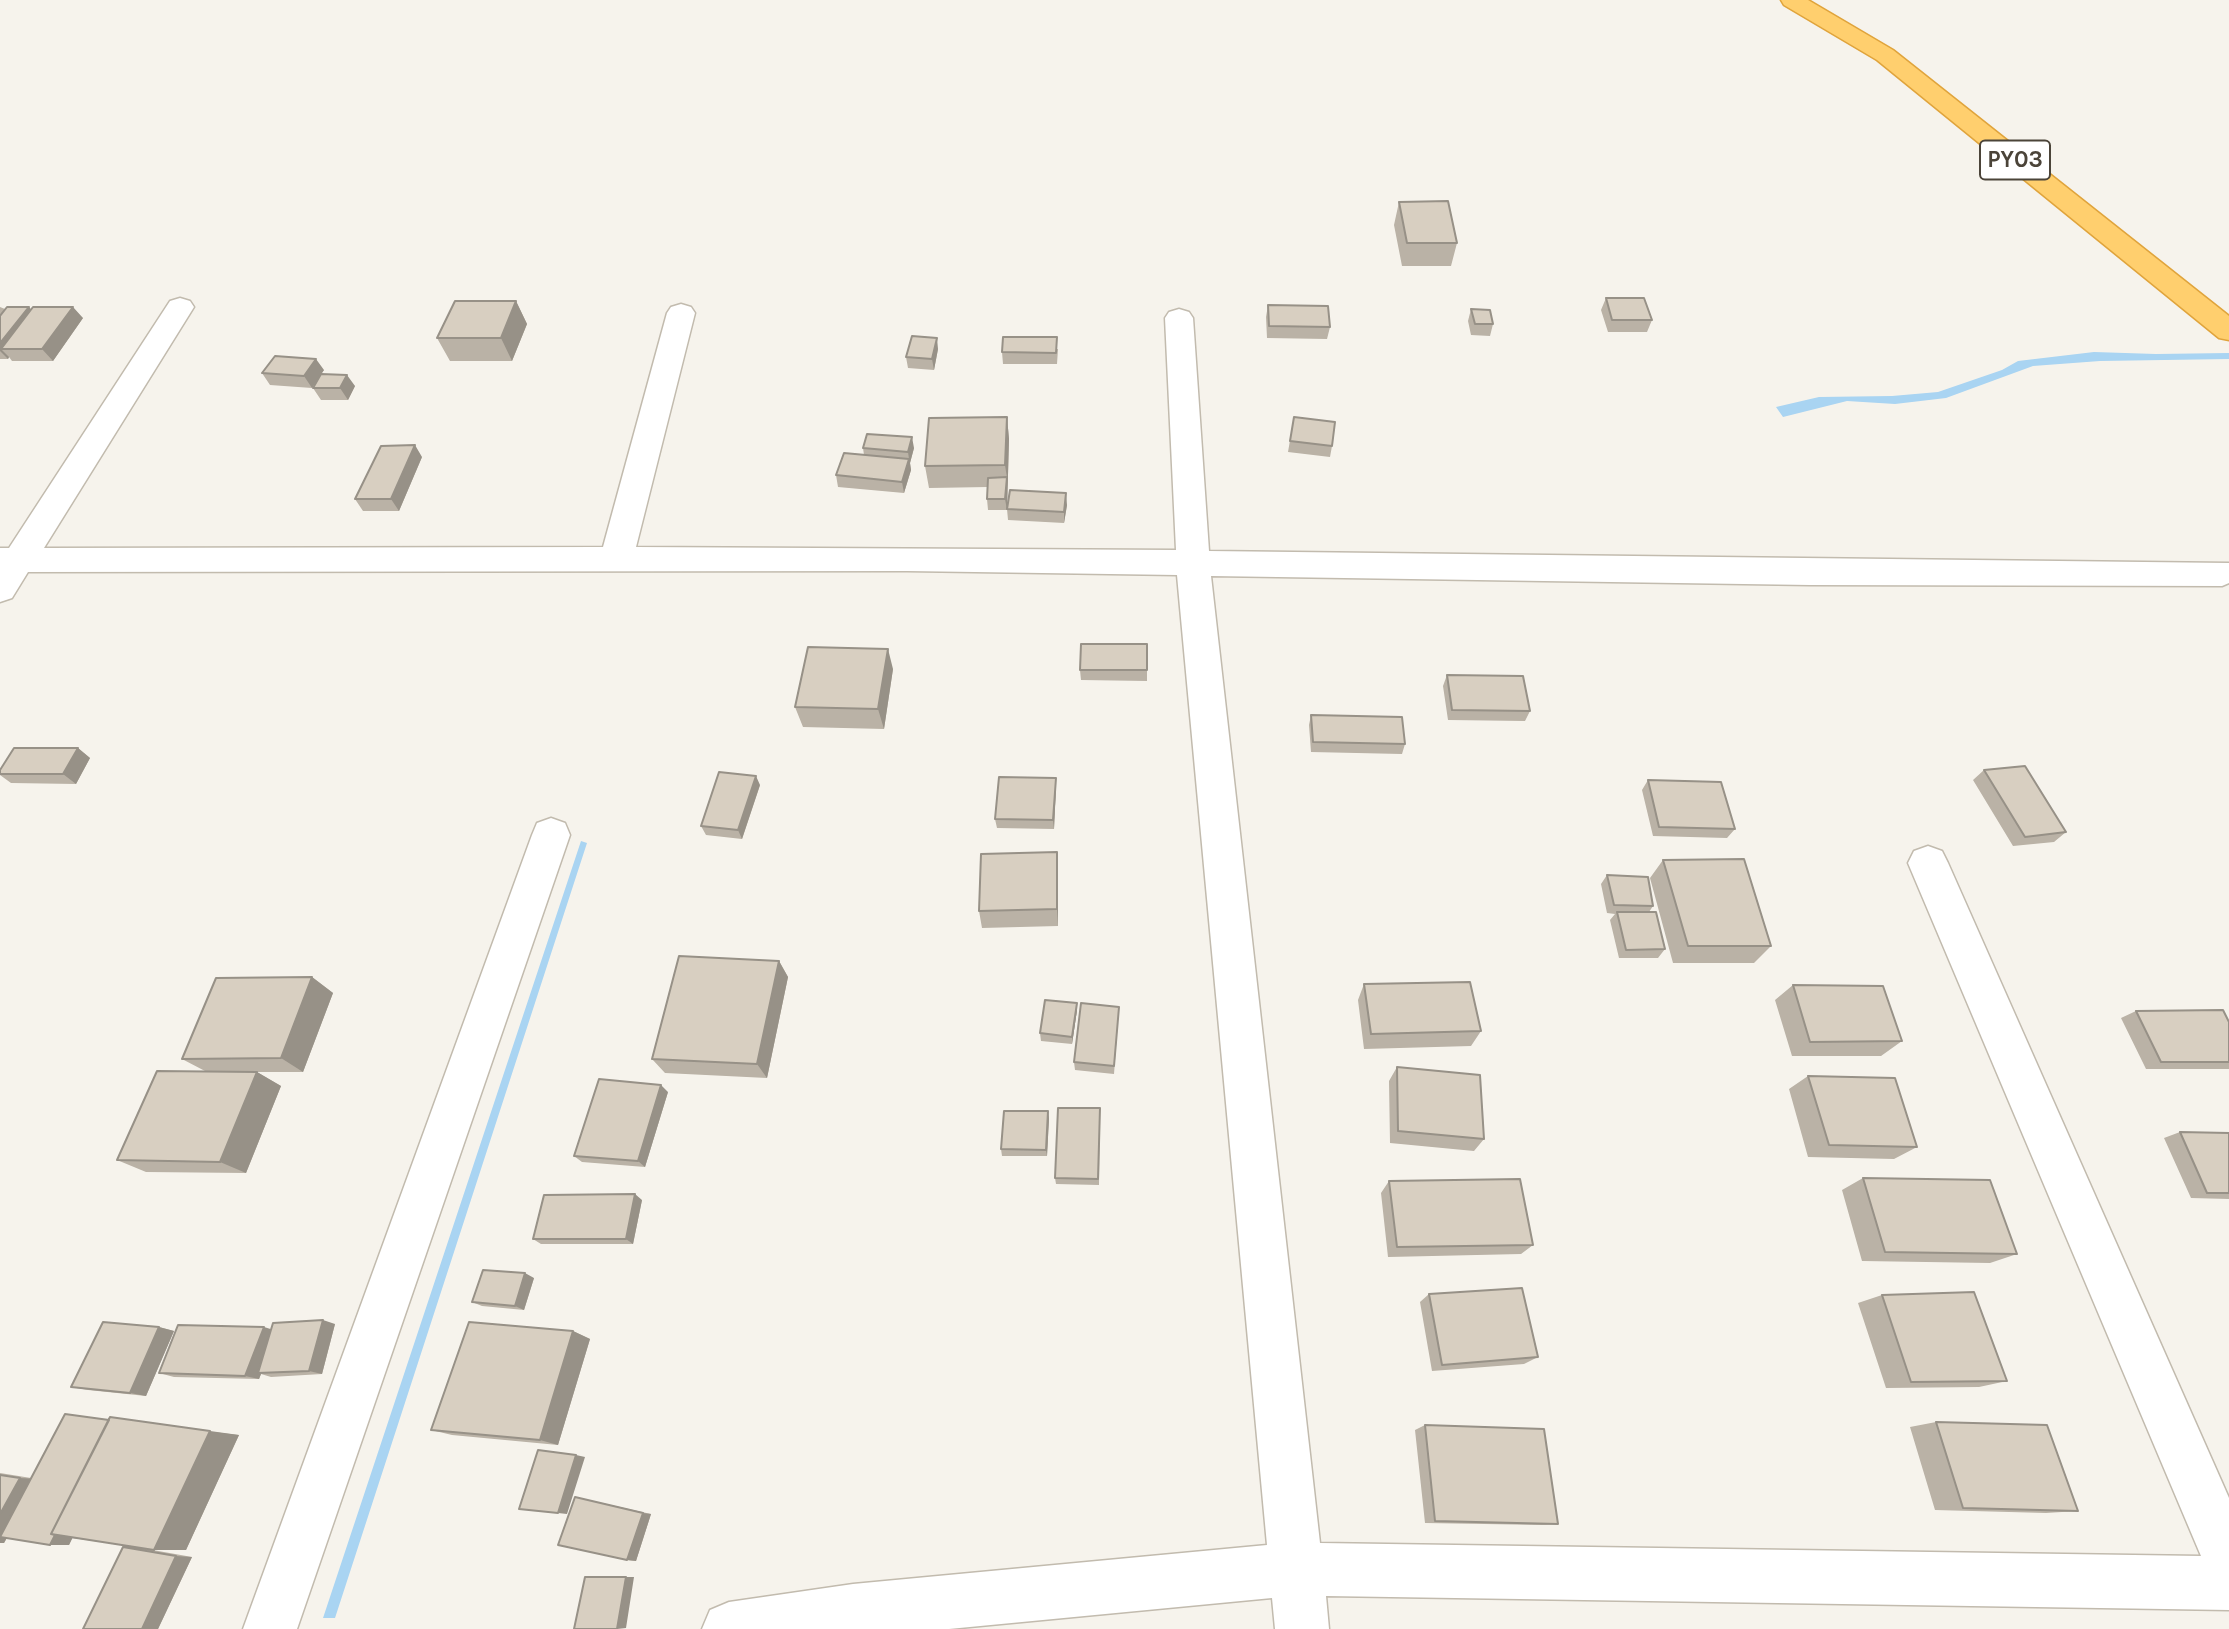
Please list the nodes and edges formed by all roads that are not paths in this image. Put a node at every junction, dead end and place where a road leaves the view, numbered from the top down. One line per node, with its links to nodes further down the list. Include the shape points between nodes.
1 (1792, 0): 5 (highway, PY03, via 1885,55)
2 (180, 307): 7 (street)
3 (681, 313): 6 (street)
4 (1179, 318): 8 (street)
5 (2229, 331)
6 (616, 559): 7 (street); 8 (street)
7 (9, 561): 10 (street)
8 (1194, 564): 9 (street); 14 (street)
9 (2222, 573)
10 (0, 589)
11 (551, 835): 16 (street)
12 (1928, 863): 13 (street)
13 (2229, 1559)
14 (1296, 1569): 15 (street); 17 (street, via 853,1611); 18 (street)
15 (2229, 1583)
16 (270, 1629)
17 (729, 1629)
18 (1302, 1629)

